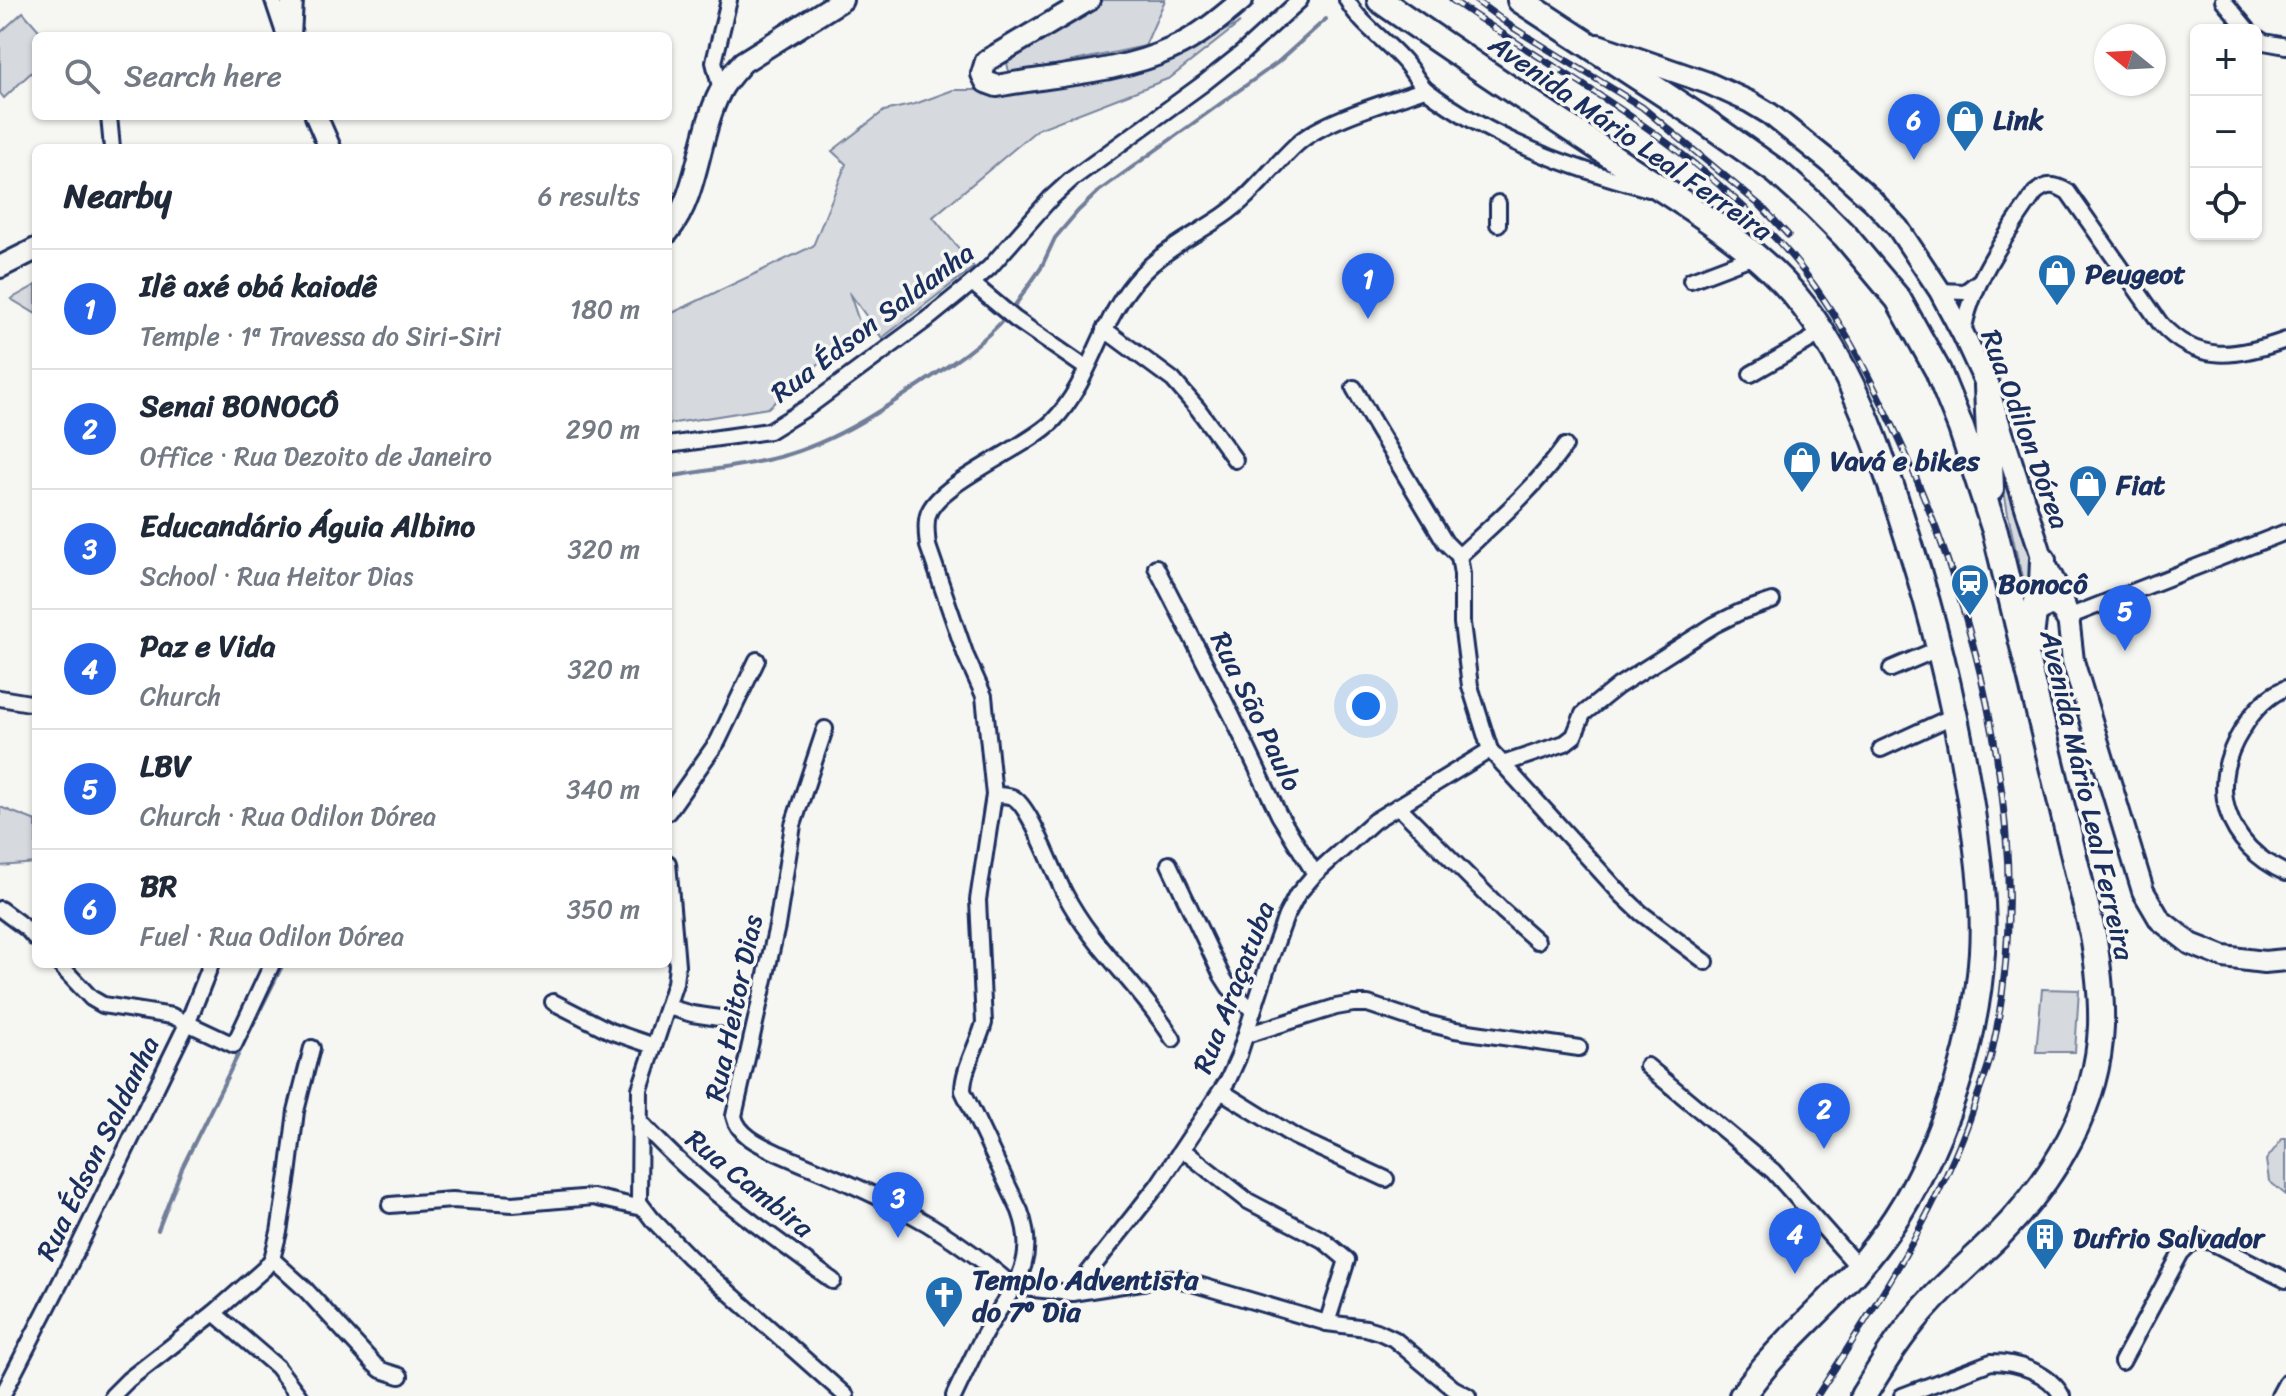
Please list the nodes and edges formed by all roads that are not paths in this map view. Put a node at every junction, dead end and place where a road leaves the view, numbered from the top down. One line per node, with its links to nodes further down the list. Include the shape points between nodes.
1 (273, 0): 13 (street)
2 (292, 0): 14 (street)
3 (729, 0): 19 (street, via 714,62)
4 (842, 0): 19 (street, via 743,62)
5 (1089, 0): 6 (street, via 986,61 986,82 997,86 1144,59 1195,35)
6 (1242, 0)
7 (1300, 0): 33 (street, Rua Édson Saldanha, via 1204,83 1072,179)
8 (1347, 0): 18 (street)
9 (1380, 0): 24 (highway, Avenida Mário Leal Ferreira)
10 (1520, 0): 15 (highway, Avenida Mário Leal Ferreira)
11 (2223, 0): 12 (street)
12 (2243, 24)
13 (286, 32)
14 (288, 32)
15 (1574, 36): 34 (street, Rua Odilon Dórea, via 1708,83 1770,114 1873,201); 46 (highway, Avenida Mário Leal Ferreira, via 1777,172 1873,267 1898,299 1938,371)
16 (2262, 40): 17 (street)
17 (2286, 46)
18 (1425, 89): 24 (street, via 1510,141); 35 (street, via 1331,124 1298,143 1246,198 1142,272)
19 (721, 90): 27 (street, via 684,206)
20 (109, 120): 22 (street)
21 (318, 120): 23 (street)
22 (112, 144)
23 (328, 144)
24 (1671, 195): 29 (highway, Avenida Mário Leal Ferreira)
25 (1498, 203): 26 (street)
26 (1498, 224)
27 (672, 226)
28 (32, 251): 30 (street)
29 (1754, 256): 32 (street); 36 (highway, Avenida Mário Leal Ferreira, via 1783,282)
30 (0, 267)
31 (1981, 279): 34 (street, via 1965,292); 37 (street); 38 (street, via 2035,193 2053,185 2068,192 2160,323 2186,345 2238,354)
32 (1691, 280)
33 (972, 283): 39 (street); 43 (street, Rua Édson Saldanha, via 838,386 769,431)
34 (1940, 291): 37 (street, Rua Odilon Dórea)
35 (1104, 329): 39 (street); 45 (street, via 1173,380)
36 (1822, 333): 40 (street); 54 (highway, Avenida Mário Leal Ferreira, via 1876,445)
37 (1963, 334): 41 (street, Rua Odilon Dórea)
38 (2286, 340)
39 (1086, 368): 66 (street, via 1051,423 948,490 927,516 928,546 984,696)
40 (1751, 374)
41 (1987, 386): 46 (highway); 49 (street, Rua Odilon Dórea)
42 (1354, 388): 48 (street, via 1445,542)
43 (672, 444)
44 (1565, 446): 48 (street, via 1518,503)
45 (1235, 460)
46 (1995, 531): 56 (highway, Avenida Mário Leal Ferreira)
47 (2286, 532): 53 (street)
48 (1459, 556): 64 (street, via 1470,686)
49 (2043, 560): 52 (highway); 53 (street, Rua Odilon Dórea)
50 (1156, 567): 71 (street, Rua São Paulo, via 1279,815)
51 (1772, 601): 65 (street, via 1714,625 1618,686 1583,714 1565,743)
52 (2034, 612): 53 (highway, via 2053,603); 56 (highway)
53 (2068, 617): 76 (street, Rua Odilon Dórea, via 2073,661 2143,891 2160,920 2191,944 2224,957)
54 (1940, 648): 57 (street); 61 (highway, Avenida Mário Leal Ferreira)
55 (757, 660): 67 (street, via 718,741)
56 (2028, 664): 116 (highway, Avenida Mário Leal Ferreira, via 2093,935 2100,995 2097,1061 2076,1129 2057,1164 2001,1234 1921,1312)
57 (1891, 669)
58 (2286, 688): 70 (street, via 2249,717 2235,740 2223,781 2227,811 2238,835 2261,859)
59 (0, 698): 60 (street)
60 (32, 703)
61 (1955, 715): 63 (street); 99 (highway, Avenida Mário Leal Ferreira, via 1980,878 1982,948 1975,1011 1960,1075 1933,1149)
62 (825, 729): 102 (street, Rua Heitor Dias, via 793,825 736,1123 766,1148 905,1211)
63 (1881, 749)
64 (1490, 750): 65 (street); 68 (street, Rua Araçatuba)
65 (1503, 764): 77 (street, via 1622,895)
66 (994, 795): 87 (street, via 1012,796 1027,811 1080,921); 102 (street, via 978,900 984,1023 963,1091 1027,1229 1023,1267)
67 (672, 806)
68 (1398, 806): 71 (street, Rua Araçatuba); 75 (street)
69 (1169, 864): 83 (street, via 1222,976)
70 (2286, 873)
71 (1315, 874): 83 (street, Rua Araçatuba, via 1286,916)
72 (672, 908): 82 (street, via 677,965)
73 (0, 909): 74 (street)
74 (32, 935)
75 (1537, 941)
76 (2286, 960)
77 (1706, 962)
78 (63, 968): 85 (street, via 103,1005 160,1012)
79 (209, 968): 85 (street, Rua Édson Saldanha)
80 (270, 968): 85 (street, via 234,1045)
81 (553, 1002): 88 (street)
82 (668, 1007): 84 (street); 88 (street)
83 (1253, 1011): 86 (street, Rua Araçatuba)
84 (726, 1019)
85 (188, 1022): 109 (street, Rua Édson Saldanha)
86 (1246, 1035): 90 (street, via 1336,1007 1368,1004 1455,1030); 92 (street, Rua Araçatuba)
87 (1173, 1039)
88 (654, 1046): 93 (street, via 640,1089)
89 (312, 1048): 98 (street)
90 (1579, 1048)
91 (1647, 1066): 99 (street, via 1773,1171)
92 (1221, 1091): 94 (street, Rua Araçatuba); 95 (street, via 1295,1137)
93 (639, 1121): 97 (street); 101 (street, Rua Cambira, via 710,1188)
94 (1183, 1150): 103 (street, Rua Araçatuba); 105 (street, via 1248,1201 1323,1240 1347,1260)
95 (1386, 1179)
96 (390, 1205): 97 (street, via 593,1197)
97 (642, 1208): 112 (street, via 689,1257)
98 (272, 1259): 104 (street); 107 (street, via 374,1364)
99 (1859, 1268): 115 (highway, Avenida Mário Leal Ferreira)
100 (2286, 1280): 106 (street, via 2211,1242 2189,1245)
101 (833, 1281)
102 (1014, 1287): 103 (street); 113 (street)
103 (1072, 1293): 105 (street, via 1176,1279)
104 (214, 1313): 110 (street); 111 (street, via 277,1367)
105 (1327, 1323): 114 (street, via 1366,1328 1394,1339)
106 (2122, 1362)
107 (400, 1376)
108 (2286, 1383): 119 (street)
109 (2, 1396)
110 (112, 1396)
111 (299, 1396)
112 (846, 1396)
113 (954, 1396)
114 (1468, 1396)
115 (1742, 1396)
116 (1863, 1396)
117 (1902, 1396): 118 (street, via 1991,1362 2018,1365 2050,1381)
118 (2062, 1396)
119 (2279, 1396)

